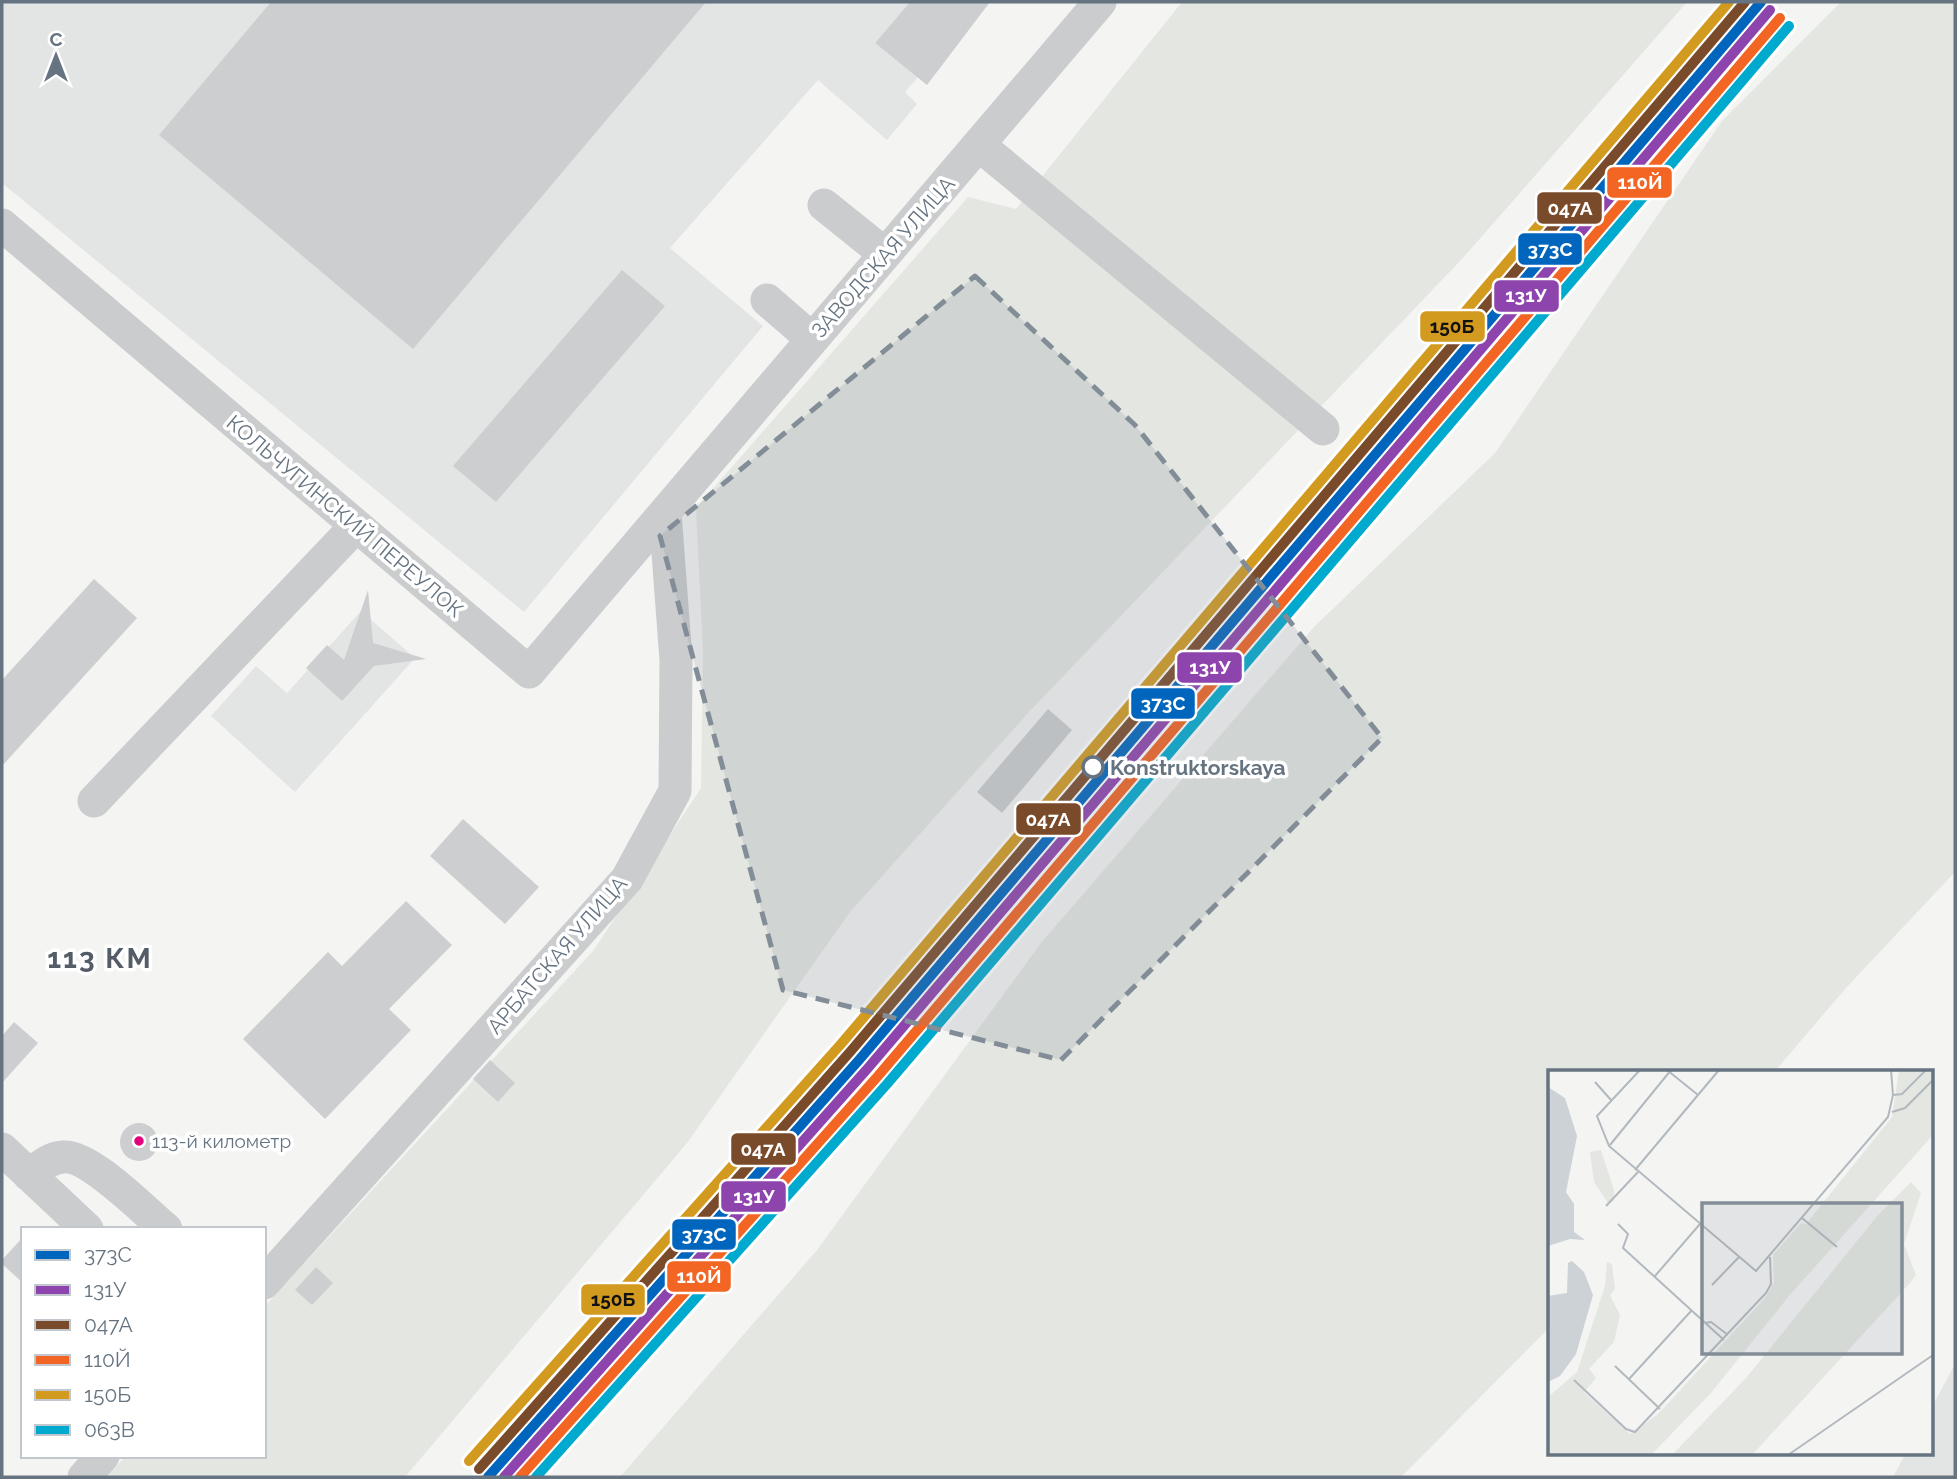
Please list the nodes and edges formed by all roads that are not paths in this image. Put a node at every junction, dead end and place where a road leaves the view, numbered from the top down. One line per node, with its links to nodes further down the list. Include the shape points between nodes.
1 (1101, 2): 2 (street, ЗАВОДСКАЯ УЛИЦА)
2 (979, 145): 5 (street, ЗАВОДСКАЯ УЛИЦА); 8 (street)
3 (824, 205): 5 (street)
4 (2, 225): 10 (street, КОЛЬЧУГИНСКИЙ ПЕРЕУЛОК)
5 (885, 254): 7 (street, ЗАВОДСКАЯ УЛИЦА)
6 (767, 300): 7 (street)
7 (813, 339): 9 (street, ЗАВОДСКАЯ УЛИЦА)
8 (1323, 429)
9 (664, 513): 10 (street, КОЛЬЧУГИНСКИЙ ПЕРЕУЛОК, via 529,672); 16 (street, АРБАТСКАЯ УЛИЦА, via 676,660 675,791 627,879)
10 (356, 526): 11 (street)
11 (94, 801)
12 (2, 1149): 13 (street)
13 (29, 1175): 14 (street); 15 (street, via 50,1159 65,1156 87,1163)
14 (85, 1227)
15 (164, 1227)
16 (266, 1281)
17 (101, 1458): 18 (street)
18 (84, 1477)

